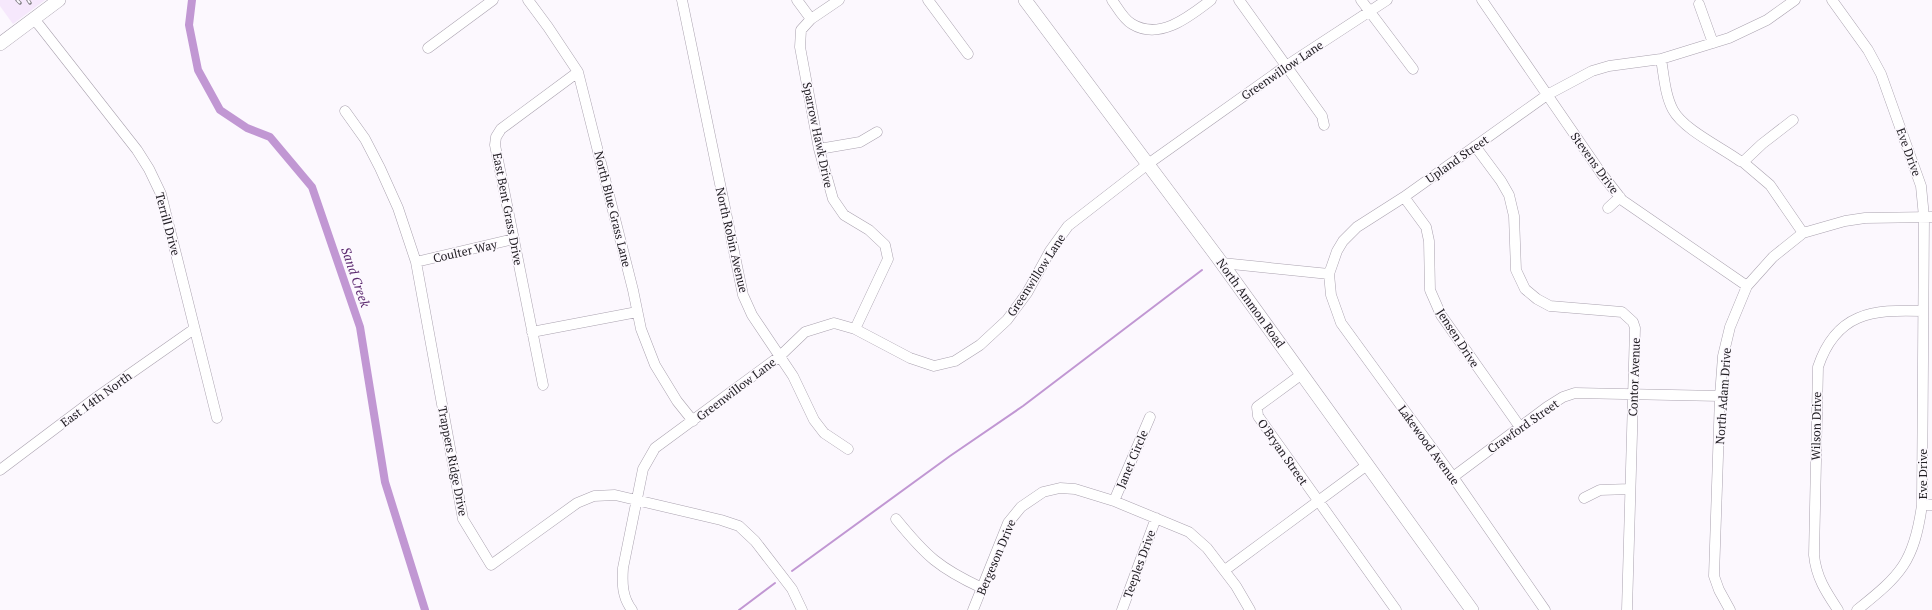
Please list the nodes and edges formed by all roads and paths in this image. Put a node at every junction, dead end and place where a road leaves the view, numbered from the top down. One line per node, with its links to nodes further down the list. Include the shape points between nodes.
1 (59, 0): 19 (main road)
2 (493, 0): 23 (street)
3 (528, 0): 28 (street, North Blue Grass Lane)
4 (682, 0): 53 (street, North Robin Avenue, via 743,295 752,315)
5 (797, 0): 20 (street)
6 (839, 0): 20 (street, Sparrow Hawk Drive)
7 (928, 0): 24 (street)
8 (1025, 0): 37 (main road, North Ammon Road)
9 (1112, 0): 10 (street, via 1131,24 1145,29 1161,29 1180,22)
10 (1211, 0)
11 (1238, 0): 26 (street)
12 (1361, 0): 18 (street)
13 (1387, 0): 18 (street, Greenwillow Lane)
14 (1482, 0): 29 (street, Stevens Drive)
15 (1795, 0): 21 (street, Upland Street, via 1767,20)
16 (1832, 0): 41 (street, Eve Drive, via 1868,50 1880,74 1921,186)
17 (1699, 4): 21 (street)
18 (1370, 12): 26 (street, Greenwillow Lane); 27 (street)
19 (33, 19): 22 (main road); 50 (street, Terrill Drive, via 137,150 149,169 161,194)
20 (811, 19): 35 (street, Sparrow Hawk Drive, via 801,30 800,47)
21 (1713, 43): 25 (street, Upland Street)
22 (0, 44)
23 (428, 48)
24 (968, 54)
25 (1661, 59): 29 (street, Upland Street, via 1609,66 1592,71); 36 (street, via 1666,89 1673,110 1698,134)
26 (1286, 66): 32 (street, via 1322,116); 37 (street, Greenwillow Lane)
27 (1413, 68)
28 (578, 72): 43 (street, East Bent Grass Drive, via 501,129 496,137 495,145); 49 (street, North Blue Grass Lane)
29 (1547, 95): 34 (street, Upland Street); 39 (street, Stevens Drive)
30 (345, 111): 44 (street, Trappers Ridge Drive, via 365,139 380,168 398,208)
31 (1793, 120): 36 (street)
32 (1324, 124)
33 (877, 132): 35 (street, via 860,142)
34 (1475, 146): 38 (street, Upland Street); 56 (street, Contor Avenue, via 1509,195 1514,216 1516,270 1525,289 1550,306 1622,312 1633,322)
35 (819, 148): 51 (street, Sparrow Hawk Drive, via 833,199 844,215 869,230 885,245 888,259)
36 (1743, 162): 42 (street, via 1770,185)
37 (1148, 164): 45 (main road, North Ammon Road); 51 (street, Greenwillow Lane, via 1068,226 1050,251 1027,293 1007,320 980,345 955,361 934,366 910,358)
38 (1404, 197): 46 (street, Upland Street, via 1357,227 1342,241); 61 (street, Jensen Drive, via 1426,227 1429,241 1430,290 1441,315)
39 (1620, 197): 40 (street); 47 (street, Stevens Drive)
40 (1608, 208)
41 (1928, 217): 42 (street, North Adam Drive, via 1865,218); 48 (street, Eve Drive)
42 (1803, 233): 47 (street, North Adam Drive, via 1773,257)
43 (514, 239): 44 (street, Coulter Way); 52 (street, East Bent Grass Drive)
44 (416, 262): 68 (street, Trappers Ridge Drive, via 463,519 492,565 577,503 594,496 615,495)
45 (1222, 264): 46 (street); 54 (main road, North Ammon Road)
46 (1329, 274): 65 (street, Lakewood Avenue, via 1331,295 1340,323)
47 (1747, 286): 57 (street, North Adam Drive, via 1723,356)
48 (1923, 311): 71 (street, Eve Drive); 86 (street, Wilson Drive, via 1885,311 1865,314 1849,322 1829,342 1818,367 1815,569 1819,581)
49 (637, 312): 52 (street); 60 (street, North Blue Grass Lane, via 655,365 677,401)
50 (194, 329): 58 (street, Terrill Drive); 64 (street, East 14th North)
51 (855, 329): 53 (street, Greenwillow Lane, via 834,323 805,332)
52 (532, 332): 55 (street, East Bent Grass Drive)
53 (780, 356): 60 (street, Greenwillow Lane); 62 (street, North Robin Avenue, via 793,376 814,420 824,433)
54 (1302, 374): 63 (main road, North Ammon Road); 70 (street, O'Bryan Street, via 1257,408 1258,416)
55 (543, 385)
56 (1633, 395): 57 (street, Crawford Street); 61 (street, Crawford Street, via 1575,393 1546,406); 66 (street, Contor Avenue)
57 (1720, 396): 85 (street, North Adam Drive, via 1714,576)
58 (217, 418)
59 (1150, 418): 69 (street, Janet Circle)
60 (693, 421): 68 (street, Greenwillow Lane, via 655,448 643,469)
61 (1520, 427): 65 (street, Crawford Street)
62 (848, 450)
63 (1367, 465): 70 (street); 82 (main road, North Ammon Road)
64 (0, 470)
65 (1452, 477): 83 (street, Lakewood Avenue)
66 (1630, 489): 67 (street, via 1600,490); 84 (street, Contor Avenue)
67 (1584, 498)
68 (637, 499): 76 (street, Greenwillow Lane, via 622,582 625,601); 77 (street, Trappers Ridge Drive, via 739,526 755,541 792,589)
69 (1114, 501): 72 (street, Bergeson Drive); 75 (street, Bergeson Drive, via 1075,489 1060,488 1043,492 1021,507 1008,523)
70 (1317, 501): 74 (street); 81 (street)
71 (1927, 505): 87 (street, Eve Drive, via 1905,564 1893,579)
72 (1156, 518): 74 (street, Bergeson Drive, via 1189,532 1207,548); 79 (street, Teeples Drive)
73 (896, 519): 75 (street, via 927,555 943,568)
74 (1224, 570): 80 (street, Bergeson Drive)
75 (982, 588): 78 (street, Bergeson Drive)
76 (632, 610)
77 (802, 610)
78 (974, 610)
79 (1122, 610)
80 (1250, 610)
81 (1396, 610)
82 (1472, 610)
83 (1545, 610)
84 (1628, 610)
85 (1730, 610)
86 (1838, 610)
87 (1857, 610)

